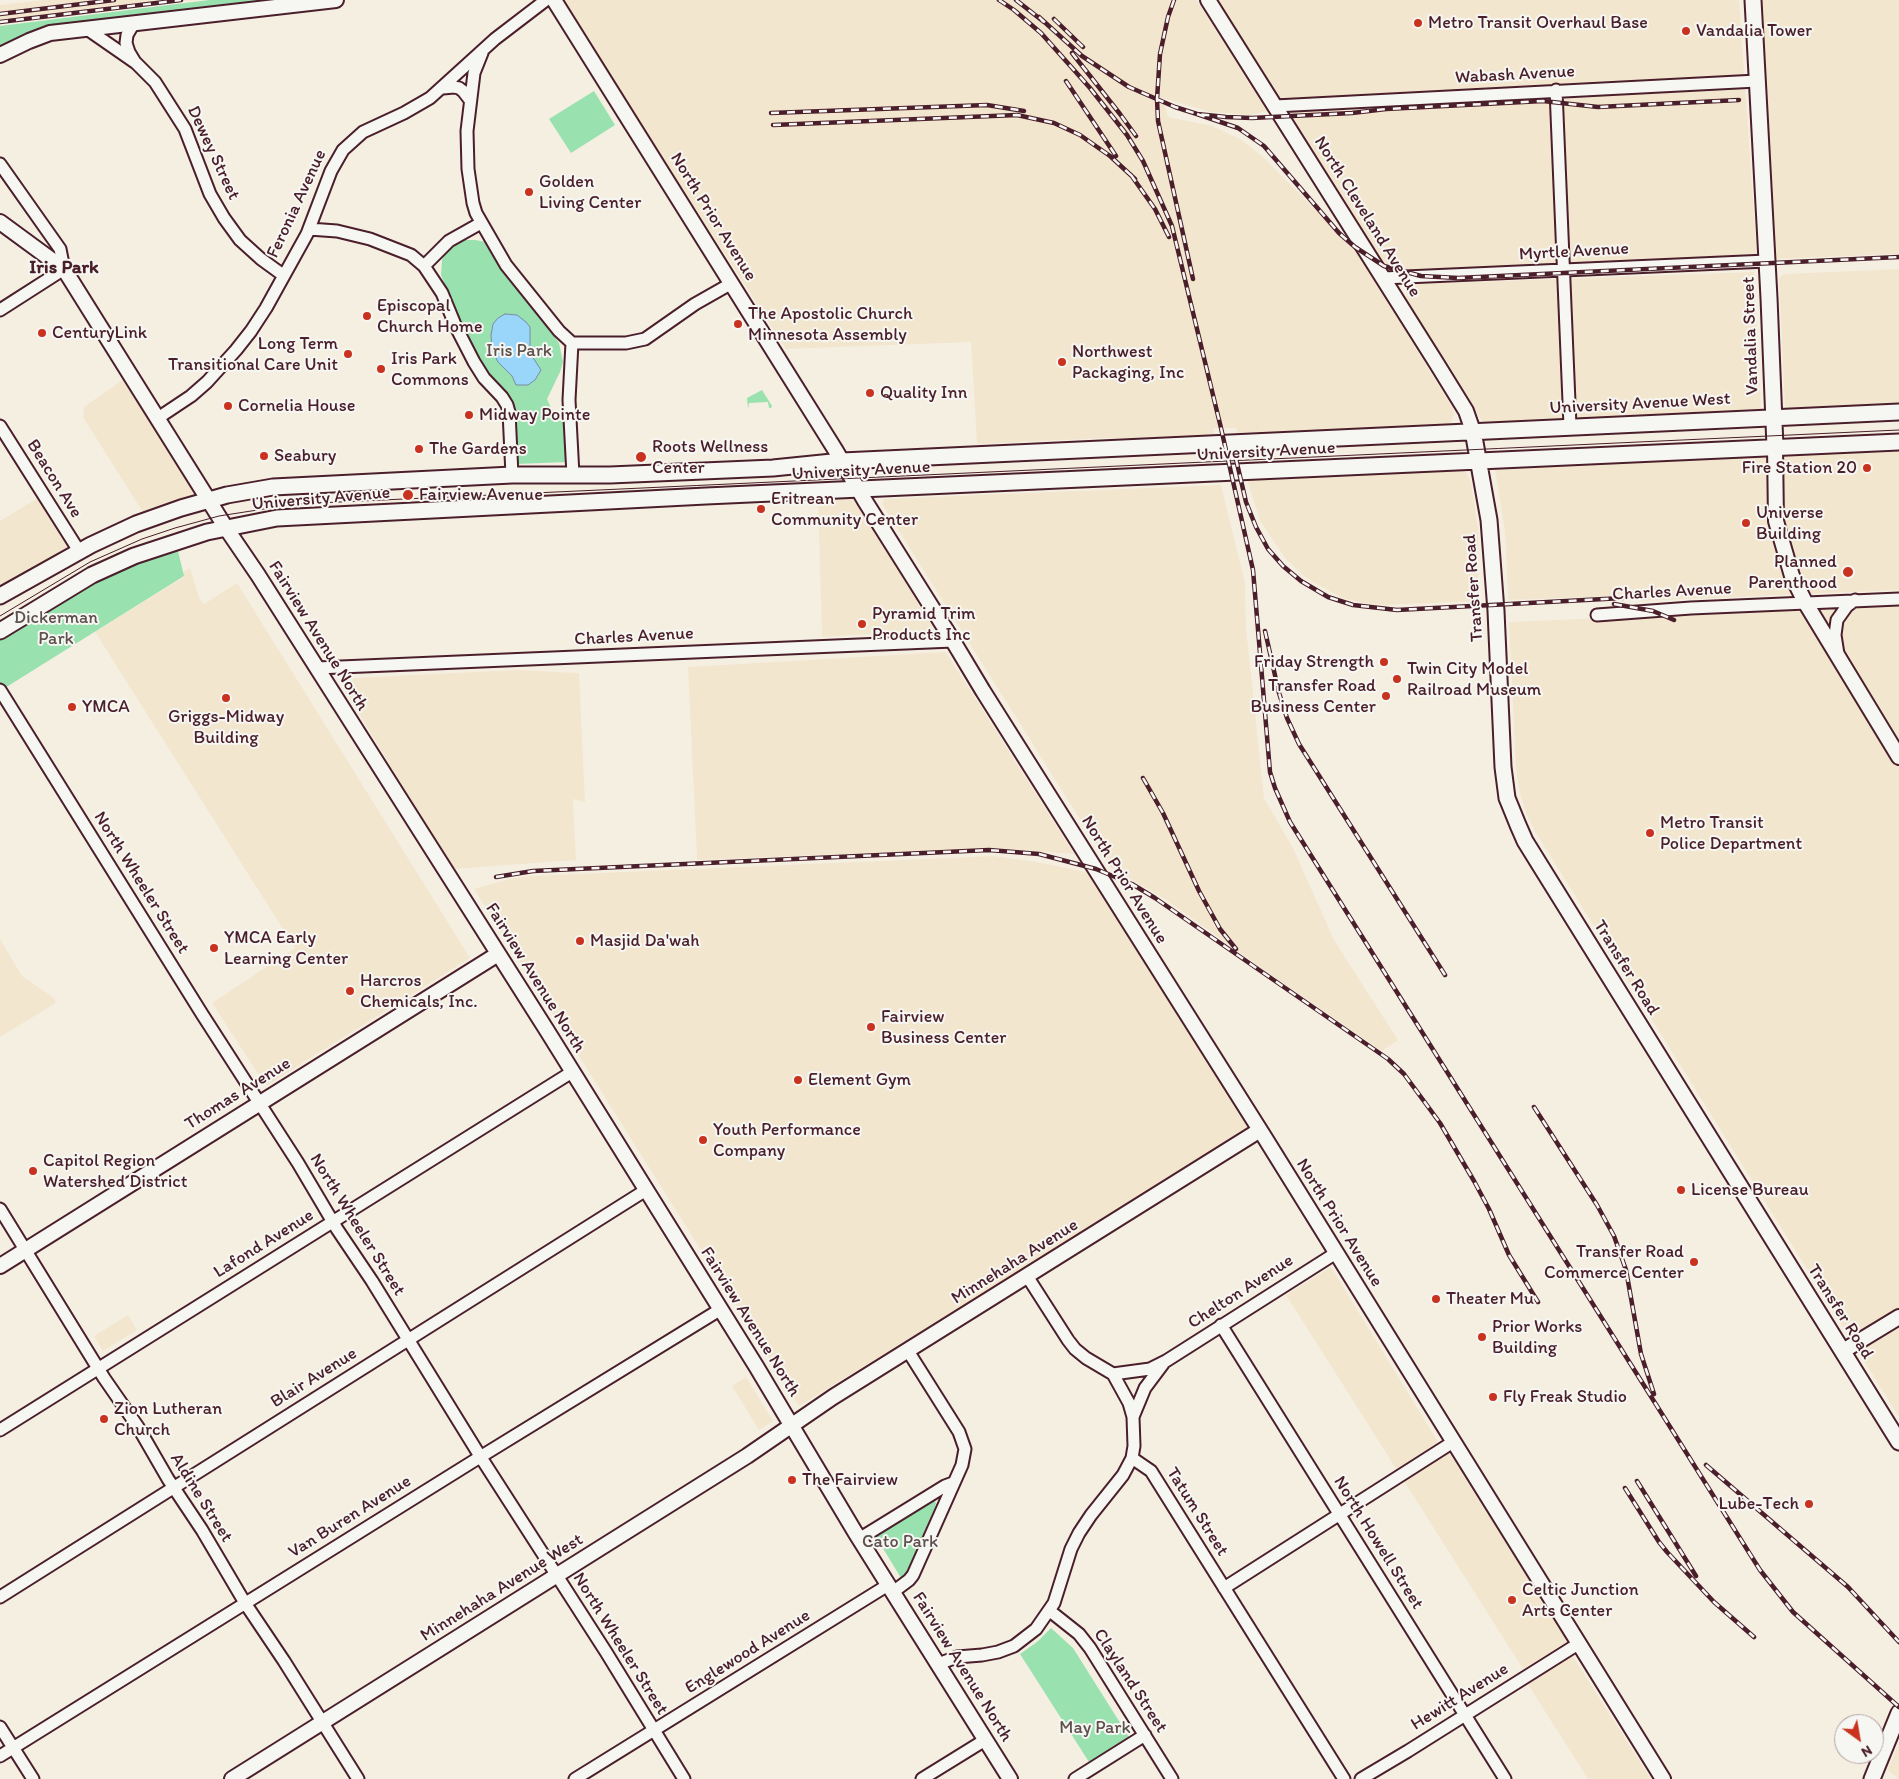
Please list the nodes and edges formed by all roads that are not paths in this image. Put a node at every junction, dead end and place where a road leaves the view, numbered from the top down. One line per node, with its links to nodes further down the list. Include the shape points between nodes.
1 (336, 0): 6 (street)
2 (546, 0): 8 (street, Feronia Avenue)
3 (554, 0): 26 (street, North Prior Avenue)
4 (1208, 0): 15 (street, North Cleveland Avenue)
5 (1753, 0): 11 (main road, Vandalia Street)
6 (134, 24): 7 (street); 10 (street, Dewey Street, via 126,43)
7 (87, 29): 9 (street, via 50,33); 10 (street, Dewey Street)
8 (484, 48): 12 (street, Feronia Avenue); 14 (street, via 474,73)
9 (0, 55)
10 (136, 63): 24 (street, Dewey Street, via 155,82 179,118 210,194 224,218 240,240)
11 (1757, 81): 13 (street, Wabash Avenue); 20 (main road, Vandalia Street)
12 (443, 88): 14 (street, via 459,88); 19 (street, Feronia Avenue, via 419,105 363,132 343,150 331,171)
13 (1556, 90): 15 (street, Wabash Avenue); 23 (street)
14 (470, 100): 18 (street, via 468,161 473,203)
15 (1275, 106): 25 (street, North Cleveland Avenue)
16 (0, 164): 22 (street, via 60,249)
17 (0, 222): 22 (street, Fairview Avenue North)
18 (481, 223): 21 (street, via 449,241); 28 (street, via 506,265)
19 (309, 229): 21 (street, via 337,231 370,239 411,255); 24 (street, Feronia Avenue)
20 (1767, 261): 23 (street, Myrtle Avenue); 30 (main road, Vandalia Street)
21 (424, 266): 39 (street, via 442,293 474,362 502,397 509,412)
22 (64, 269): 27 (street); 31 (street, Fairview Avenue North)
23 (1563, 270): 25 (street, Myrtle Avenue); 33 (street)
24 (283, 275): 31 (street, Feronia Avenue, via 251,331 226,362 191,396)
25 (1383, 278): 34 (street, North Cleveland Avenue, via 1466,411)
26 (732, 283): 28 (street, via 695,304 645,340); 37 (street, North Prior Avenue)
27 (0, 310)
28 (572, 343): 40 (street, via 569,400)
29 (1899, 412): 30 (main road, University Avenue West)
30 (1774, 417): 33 (main road, University Avenue West); 36 (main road, Vandalia Street)
31 (158, 418): 42 (street, Fairview Avenue North)
32 (0, 426): 44 (street, Beacon Ave)
33 (1570, 426): 34 (main road, University Avenue West)
34 (1473, 430): 37 (main road, University Avenue); 38 (main road, North Cleveland Avenue)
35 (1899, 442): 36 (main road)
36 (1775, 448): 38 (main road); 48 (street, Vandalia Street, via 1776,521 1792,576)
37 (842, 461): 40 (main road, University Avenue, via 763,468); 41 (street, North Prior Avenue)
38 (1479, 461): 41 (main road, University Avenue); 72 (main road, Transfer Road, via 1493,567 1503,767 1507,798 1514,817 1538,863)
39 (512, 475): 40 (main road, University Avenue); 42 (main road, University Avenue, via 289,486)
40 (573, 475)
41 (859, 490): 43 (main road, University Avenue, via 312,515); 51 (street, North Prior Avenue)
42 (210, 500): 43 (street, Fairview Avenue North); 44 (main road, University Avenue, via 143,522)
43 (226, 528): 50 (main road, University Avenue, via 181,540 117,564 64,591); 53 (street, Fairview Avenue North)
44 (79, 552): 45 (main road, University Avenue)
45 (0, 596)
46 (1899, 599): 47 (street, Charles Avenue)
47 (1854, 600): 48 (street, Charles Avenue); 52 (street, Vandalia Street, via 1837,620)
48 (1805, 602): 49 (street, Charles Avenue); 52 (street, Vandalia Street)
49 (1597, 615)
50 (0, 631)
51 (953, 640): 53 (street, Charles Avenue); 59 (street, North Prior Avenue)
52 (1838, 656): 55 (street, Vandalia Street)
53 (317, 668): 56 (street, Fairview Avenue North)
54 (0, 690): 58 (street, North Wheeler Street)
55 (1899, 757)
56 (498, 954): 57 (street, Fairview Avenue North); 58 (street, Thomas Avenue)
57 (572, 1072): 60 (street, Fairview Avenue North); 62 (street, Lafond Avenue)
58 (260, 1103): 62 (street, North Wheeler Street); 63 (street, Thomas Avenue)
59 (1260, 1130): 64 (street, North Prior Avenue); 66 (street, Minnehaha Avenue)
60 (646, 1190): 67 (street, Fairview Avenue North); 70 (street, Blair Avenue)
61 (0, 1209): 63 (street, Aldine Street)
62 (333, 1222): 70 (street, North Wheeler Street); 74 (street, Lafond Avenue)
63 (26, 1250): 65 (street, Thomas Avenue); 74 (street, Aldine Street)
64 (1336, 1252): 69 (street, Chelton Avenue); 79 (street, North Prior Avenue)
65 (0, 1266)
66 (1027, 1276): 71 (street, Minnehaha Avenue); 75 (street, via 1071,1344)
67 (721, 1309): 77 (street, Fairview Avenue North); 81 (street, Van Buren Avenue)
68 (1899, 1317): 72 (street)
69 (1221, 1326): 73 (street, Chelton Avenue); 85 (street, North Howell Street)
70 (408, 1340): 81 (street, North Wheeler Street); 84 (street, Blair Avenue)
71 (908, 1351): 77 (street, Minnehaha Avenue); 83 (street, Englewood Avenue, via 964,1442 964,1458)
72 (1843, 1351): 80 (main road, Transfer Road)
73 (1166, 1361): 75 (street, Chelton Avenue, via 1150,1369); 76 (street, Chelton Avenue, via 1145,1388)
74 (98, 1369): 78 (street, Lafond Avenue); 84 (street, Aldine Street)
75 (1112, 1374): 76 (street, via 1129,1403)
76 (1133, 1418): 82 (street)
77 (792, 1426): 86 (street, Fairview Avenue North); 87 (street, Minnehaha Avenue West)
78 (0, 1430)
79 (1454, 1442): 85 (street); 93 (street, North Prior Avenue)
80 (1899, 1442)
81 (480, 1456): 87 (street, North Wheeler Street); 91 (street, Van Buren Avenue)
82 (1132, 1458): 89 (street, Tatum Street, via 1151,1471); 92 (street, via 1079,1533)
83 (954, 1483): 86 (street); 88 (street, Englewood Avenue, via 913,1574 909,1580)
84 (174, 1487): 90 (street, Blair Avenue); 91 (street, Aldine Street)
85 (1339, 1515): 89 (street); 96 (street, North Howell Street)
86 (859, 1539): 88 (street, Fairview Avenue North)
87 (557, 1576): 97 (street, Minnehaha Avenue West); 99 (street, North Wheeler Street)
88 (891, 1588): 94 (street, Fairview Avenue North); 99 (street, Englewood Avenue)
89 (1224, 1588): 113 (street, Tatum Street)
90 (0, 1596)
91 (245, 1603): 97 (street, Aldine Street); 102 (street, Van Buren Avenue)
92 (1050, 1611): 94 (street, via 1036,1629 1014,1646 982,1656 950,1658); 100 (street, Clayland Street, via 1079,1634 1090,1648)
93 (1578, 1644): 96 (street, Hewitt Avenue); 116 (street, North Prior Avenue)
94 (938, 1664): 101 (street, Fairview Avenue North)
95 (1899, 1713): 117 (main road)
96 (1465, 1715): 114 (street, Hewitt Avenue); 115 (street, North Howell Street)
97 (322, 1722): 105 (street, Minnehaha Avenue West); 106 (street, Aldine Street)
98 (0, 1727): 102 (street)
99 (654, 1730): 107 (street, Englewood Avenue); 108 (street, North Wheeler Street)
100 (1145, 1735): 111 (street); 112 (street, Clayland Street)
101 (985, 1740): 109 (street); 110 (street, Fairview Avenue North)
102 (13, 1748): 103 (street, Van Buren Avenue); 104 (street)
103 (0, 1756)
104 (32, 1779)
105 (232, 1779)
106 (358, 1779)
107 (575, 1779)
108 (684, 1779)
109 (922, 1779)
110 (1010, 1779)
111 (1075, 1779)
112 (1172, 1779)
113 (1344, 1779)
114 (1361, 1779)
115 (1505, 1779)
116 (1663, 1779)
117 (1872, 1779)

